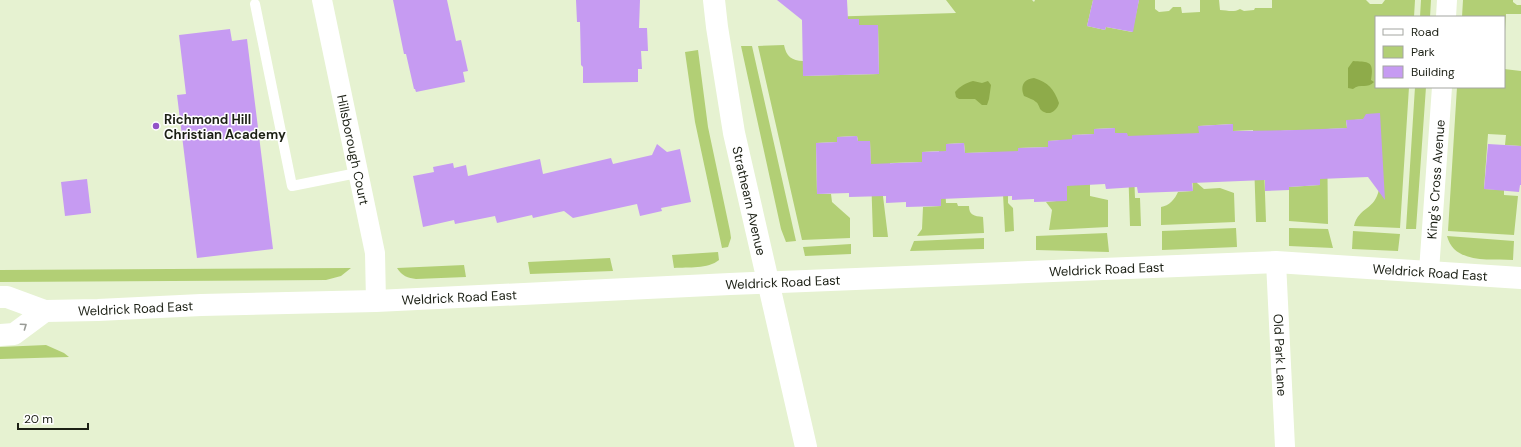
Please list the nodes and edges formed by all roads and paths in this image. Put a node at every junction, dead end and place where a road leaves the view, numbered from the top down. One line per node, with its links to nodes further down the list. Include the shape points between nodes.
1 (322, 0): 7 (street, Hillsborough Court)
2 (714, 0): 11 (street, Strathearn Avenue, via 734,133)
3 (1447, 0): 5 (street)
4 (255, 4): 7 (lane, via 292,186)
5 (1446, 16)
6 (1442, 88): 9 (street, King's Cross Avenue)
7 (357, 173): 13 (street, Hillsborough Court, via 375,253)
8 (1276, 262): 9 (street, Weldrick Road East); 11 (street, Weldrick Road East); 17 (street, Old Park Lane)
9 (1429, 271): 10 (street, Weldrick Road East)
10 (1521, 278)
11 (768, 283): 13 (street, Weldrick Road East); 16 (street, Strathearn Avenue)
12 (0, 298): 14 (street, Weldrick Road East, via 7,297)
13 (376, 301): 14 (street, Weldrick Road East)
14 (45, 311): 15 (street, one-way to 14, via 14,334)
15 (0, 335)
16 (806, 447)
17 (1286, 447)

